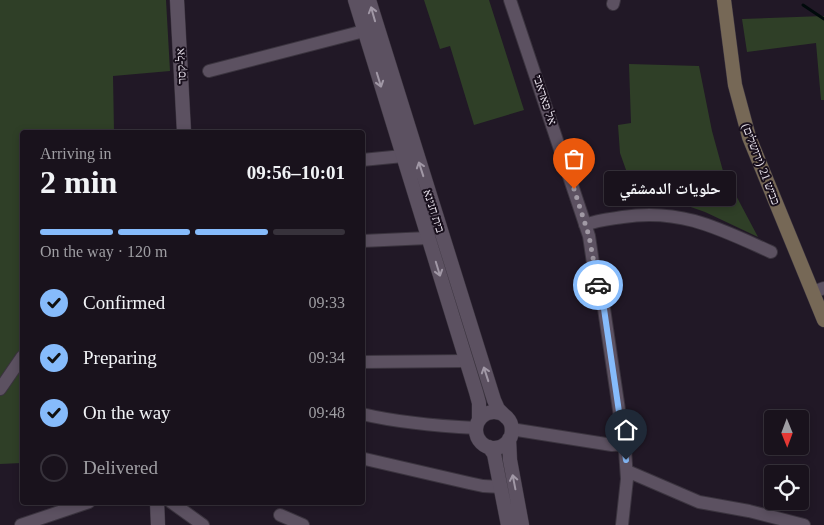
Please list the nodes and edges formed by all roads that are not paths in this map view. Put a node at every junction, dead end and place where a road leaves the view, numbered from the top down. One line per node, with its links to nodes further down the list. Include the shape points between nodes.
1 (177, 0): 8 (street, אל-קסר)
2 (355, 0): 6 (street, בית חנינא)
3 (369, 0): 23 (street, בית חנינא, one-way to 3, via 494,400)
4 (510, 0): 11 (street, אל פאראבי)
5 (724, 0): 15 (main road, כביש 21 (ירושלים), via 735,86 749,137)
6 (364, 32): 7 (street); 9 (street, בית חנינא, one-way to 9)
7 (209, 71)
8 (184, 130)
9 (403, 156): 10 (street); 12 (street, בית חנינא)
10 (365, 160)
11 (585, 225): 14 (street, via 596,220 637,214 676,216 701,222); 24 (street, אל פאראבי, via 603,302)
12 (428, 238): 13 (street); 18 (street, בית חנינא, one-way to 18)
13 (365, 241)
14 (771, 252)
15 (818, 290): 16 (main road, כביש 21 (ירושלים))
16 (824, 320)
17 (20, 360): 20 (street)
18 (466, 361): 19 (street); 22 (street, בית חנינא, via 479,403)
19 (365, 362)
20 (0, 389)
21 (365, 415): 22 (street, via 431,426)
22 (477, 424): 23 (street, via 489,413 496,412); 25 (street, via 479,440)
23 (509, 428): 24 (street, via 612,445); 25 (street, via 500,447); 38 (street, בית חנינא, one-way to 23, via 510,460)
24 (624, 444): 27 (street, אל פאראבי)
25 (489, 447): 28 (street, via 494,454)
26 (365, 459): 28 (street, via 483,486)
27 (626, 471): 39 (street, אל פאראבי); 40 (street, via 699,502)
28 (501, 487): 37 (street)
29 (80, 505): 33 (street)
30 (157, 505): 34 (street)
31 (175, 505): 35 (street)
32 (280, 515): 36 (street)
33 (22, 525)
34 (158, 525)
35 (202, 525)
36 (303, 525)
37 (508, 525)
38 (522, 525)
39 (622, 525)
40 (804, 525)

